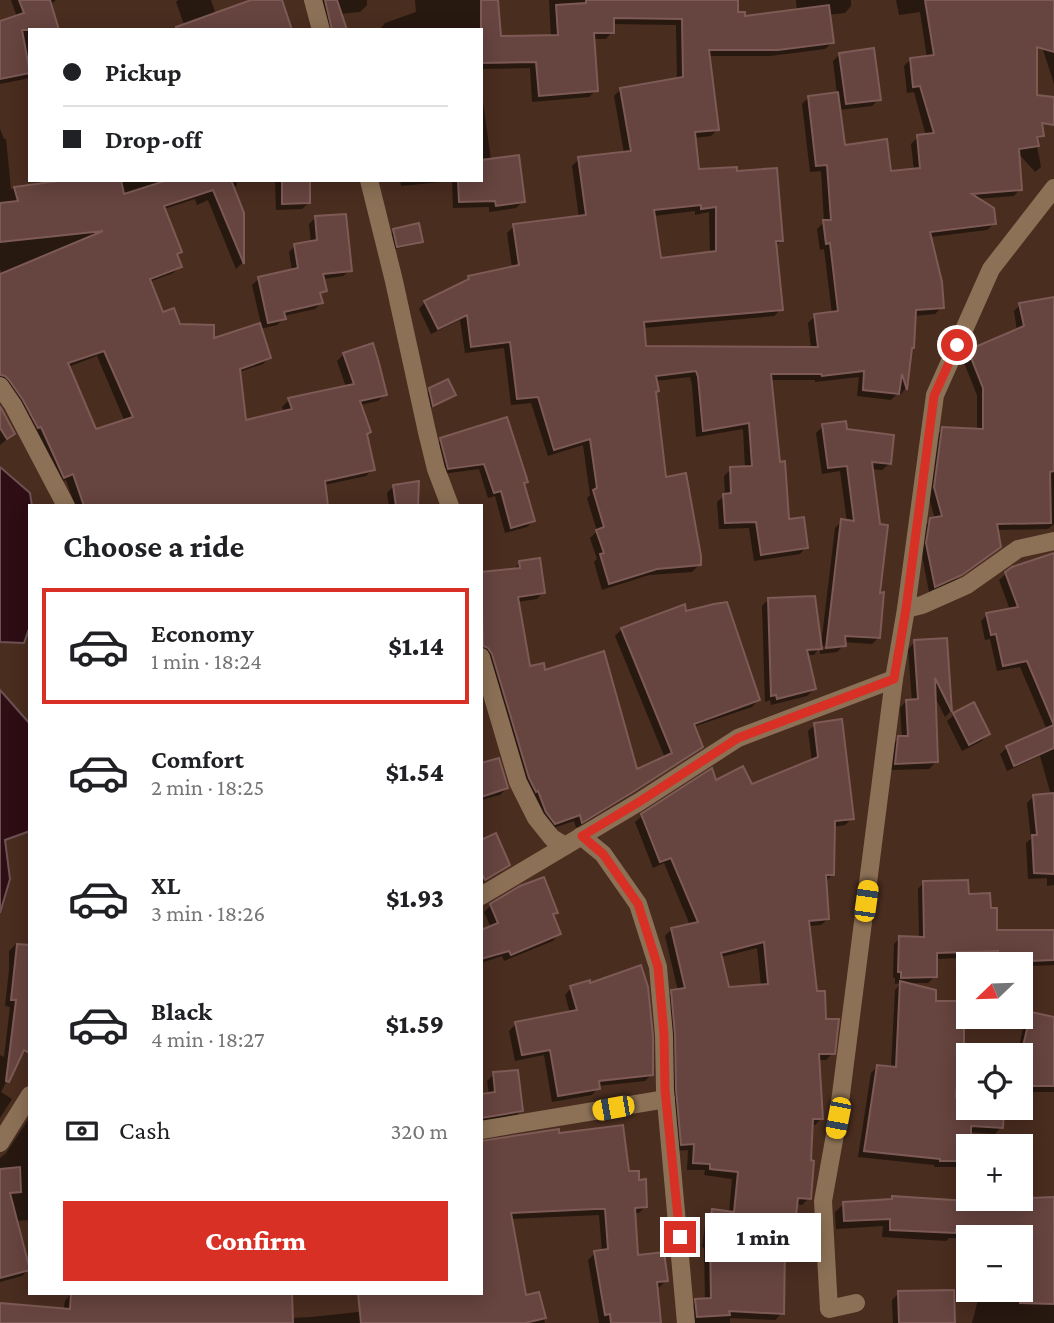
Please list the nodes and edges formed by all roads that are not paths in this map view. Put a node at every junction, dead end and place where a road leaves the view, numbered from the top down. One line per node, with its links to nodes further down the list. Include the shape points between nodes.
1 (313, 0): 2 (street)
2 (320, 28)
3 (369, 182): 7 (street, via 436,469)
4 (1054, 188): 9 (street, via 991,269 934,396)
5 (0, 386): 6 (street)
6 (65, 504)
7 (449, 504)
8 (1054, 541): 9 (street, via 1018,549 967,585)
9 (906, 609): 11 (street)
10 (483, 664): 13 (street, via 517,782 536,818)
11 (894, 679): 12 (street, via 738,738); 19 (street, via 823,1201 829,1309)
12 (582, 836): 13 (street); 16 (street, via 603,854 638,904 658,967)
13 (565, 846): 14 (street)
14 (483, 895)
15 (28, 1098): 18 (street)
16 (666, 1099): 17 (street); 20 (street)
17 (483, 1130)
18 (0, 1143)
19 (856, 1303)
20 (686, 1323)

